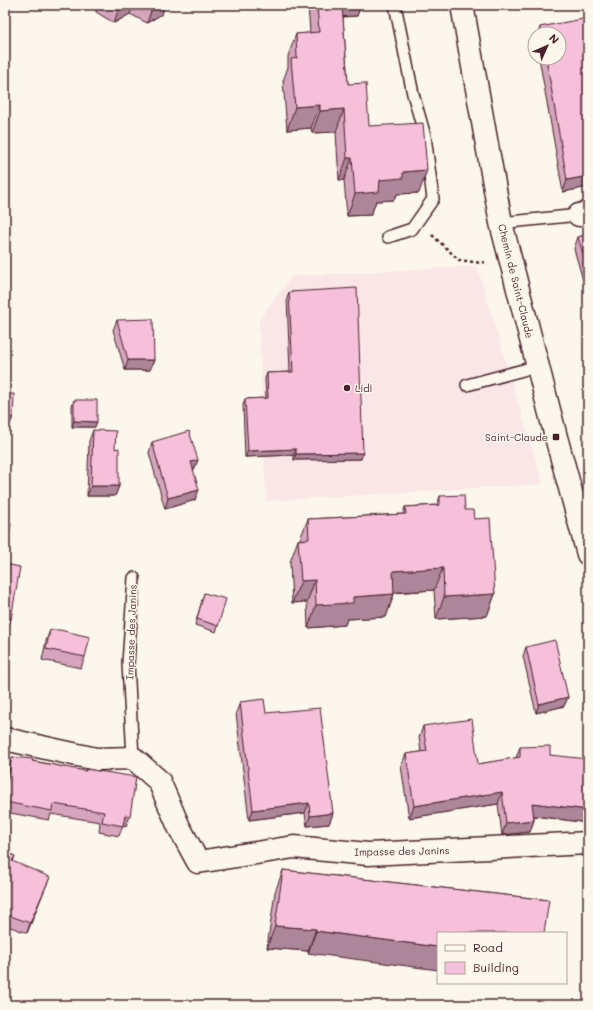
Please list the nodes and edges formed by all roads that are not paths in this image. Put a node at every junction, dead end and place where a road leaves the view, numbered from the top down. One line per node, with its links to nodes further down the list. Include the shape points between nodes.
1 (395, 5): 5 (lane, via 413,94 425,136 433,199 412,229)
2 (462, 5): 4 (street, Chemin de Saint-Claude)
3 (584, 214): 4 (lane)
4 (501, 223): 6 (street, Chemin de Saint-Claude)
5 (388, 237)
6 (538, 366): 7 (lane); 8 (street, Chemin de Saint-Claude)
7 (467, 385)
8 (588, 554)
9 (134, 578): 11 (lane, Impasse des Janins, via 128,663)
10 (5, 739): 11 (street, via 96,759)
11 (133, 758): 12 (street, Impasse des Janins, via 159,781 198,862 294,847 368,854)
12 (588, 843)

